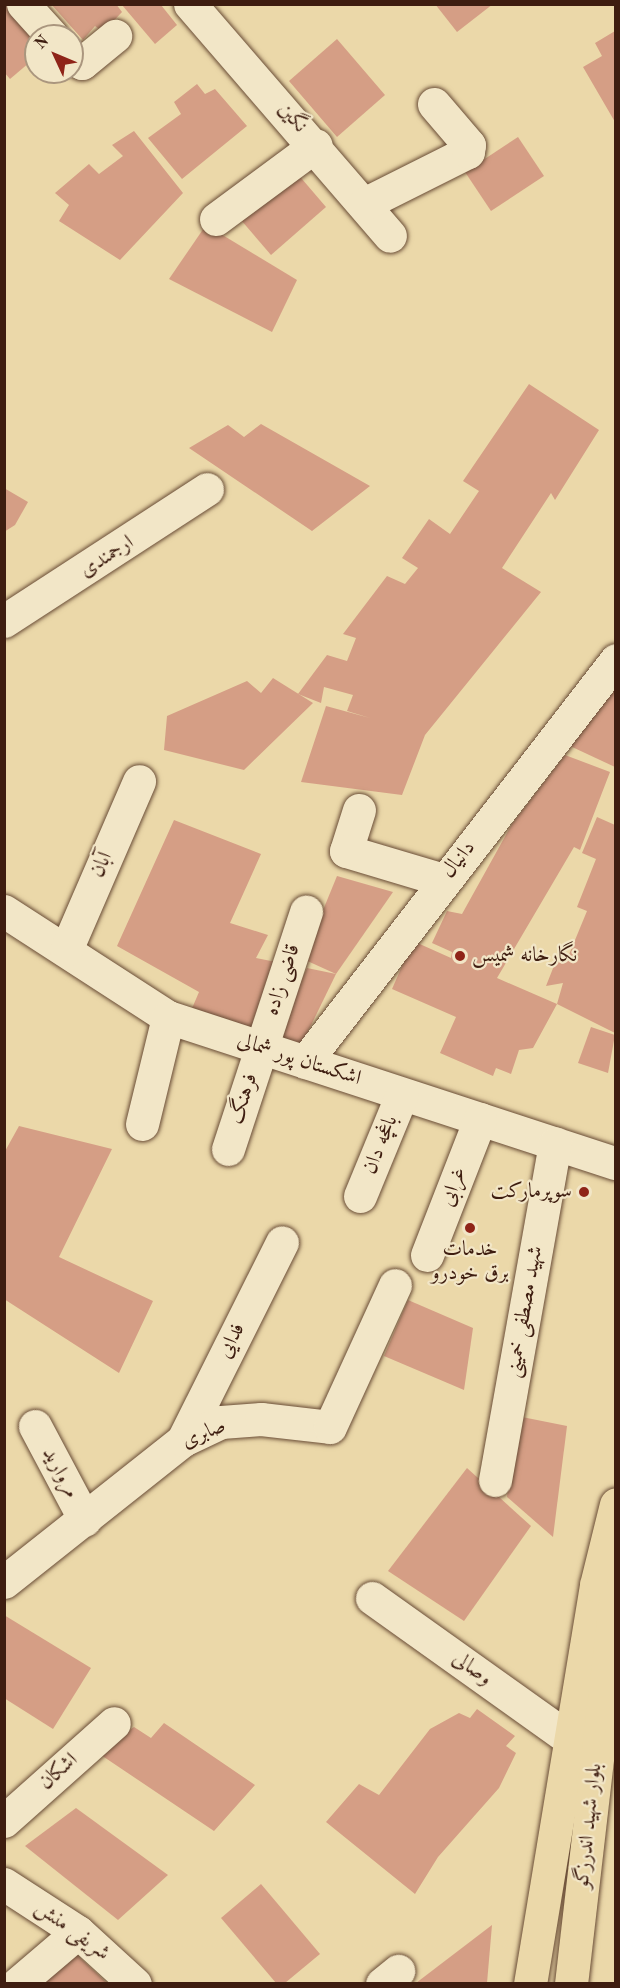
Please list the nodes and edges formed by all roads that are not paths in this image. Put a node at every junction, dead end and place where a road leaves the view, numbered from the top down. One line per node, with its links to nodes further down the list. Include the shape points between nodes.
1 (23, 4): 3 (street)
2 (190, 4): 7 (street, نگین)
3 (41, 24)
4 (116, 36): 5 (street)
5 (84, 61)
6 (434, 104): 8 (street, via 469,145 468,152)
7 (316, 145): 8 (street, نگین); 9 (street)
8 (364, 204): 10 (street, نگین)
9 (216, 219)
10 (390, 236)
11 (207, 489): 12 (street, ارجمندی)
12 (4, 621)
13 (615, 660): 16 (street, دانیال)
14 (139, 781): 19 (street, آبان)
15 (359, 810): 16 (street, via 346,851)
16 (443, 880): 22 (street, دانیال)
17 (4, 911): 19 (street, اشکستان پور شمالی)
18 (306, 912): 21 (street, قاضی زاده)
19 (66, 950): 20 (street, اشکستان پور شمالی)
20 (168, 1017): 21 (street, اشکستان پور شمالی); 25 (street)
21 (261, 1048): 22 (street, اشکستان پور شمالی); 27 (street, فرهنگ)
22 (305, 1062): 23 (street, اشکستان پور شمالی)
23 (402, 1094): 24 (street, اشکستان پور شمالی); 29 (street, باغچه دان)
24 (480, 1119): 26 (street, اشکستان پور شمالی); 31 (street, غرابی)
25 (142, 1124)
26 (555, 1143): 28 (street, اشکستان پور شمالی); 35 (street, شهید مصطفی خمینی)
27 (228, 1149)
28 (615, 1163)
29 (360, 1197)
30 (282, 1242): 34 (street, فدایی)
31 (428, 1255)
32 (395, 1285): 34 (street, صابری, via 330,1427 261,1419 221,1422)
33 (35, 1426): 37 (street, مروارید)
34 (183, 1440): 37 (street, صابری)
35 (495, 1480)
36 (615, 1504): 42 (main road, via 596,1585)
37 (85, 1520): 38 (street, صابری)
38 (4, 1582)
39 (615, 1596): 49 (main road, بلوار شهید اندرزگو)
40 (372, 1598): 42 (street, وصالی)
41 (114, 1723): 43 (street, اشکان)
42 (571, 1740): 48 (main road)
43 (4, 1821)
44 (4, 1884): 45 (street, شریفی منش)
45 (78, 1932): 46 (street); 47 (street, شریفی منش)
46 (17, 1983)
47 (135, 1983)
48 (530, 1983)
49 (572, 1983)

